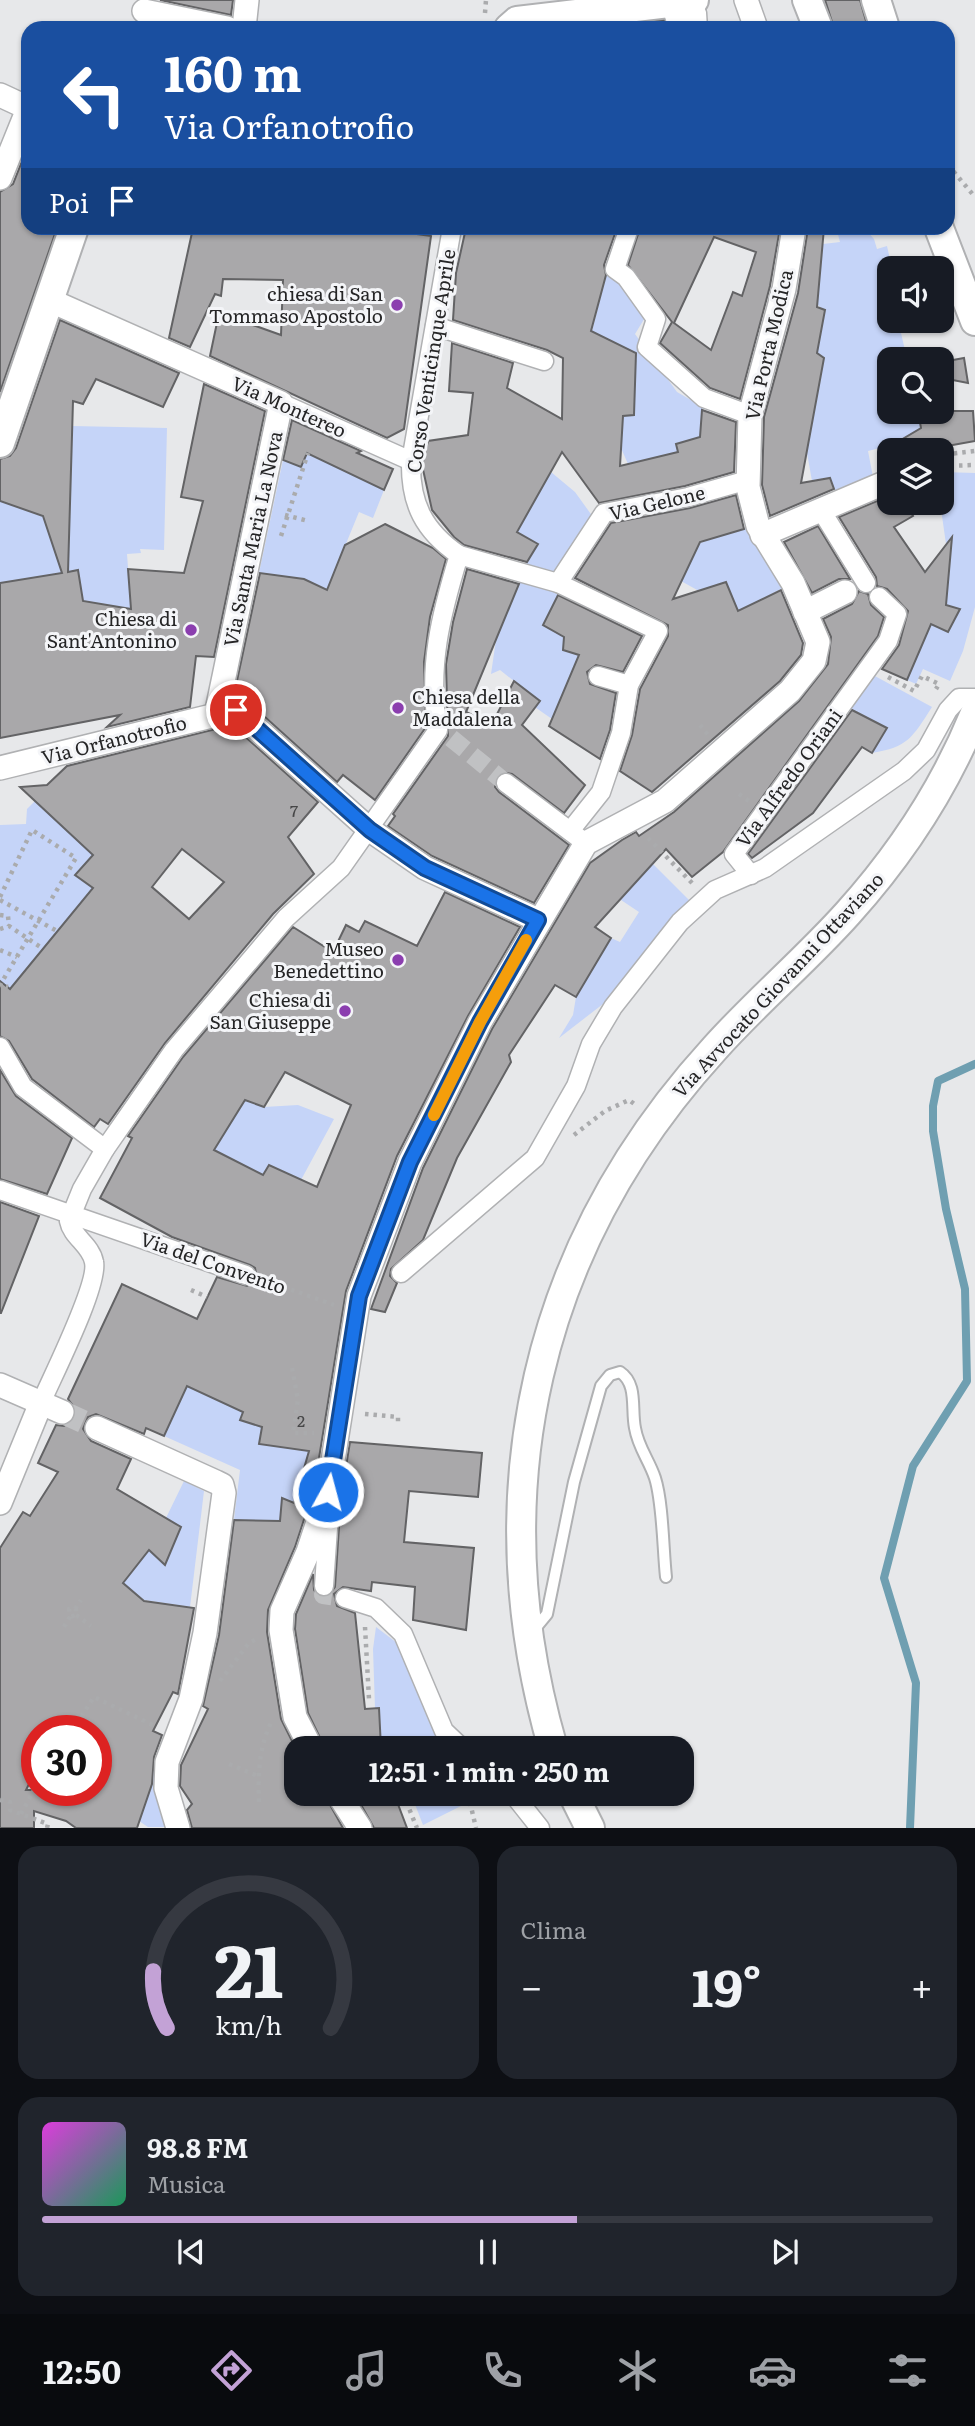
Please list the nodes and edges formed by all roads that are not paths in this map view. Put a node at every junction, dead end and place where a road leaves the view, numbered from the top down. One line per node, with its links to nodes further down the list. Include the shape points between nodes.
1 (247, 0): 9 (street)
2 (694, 0): 6 (street)
3 (746, 0): 12 (street)
4 (807, 0): 13 (street)
5 (876, 0): 14 (street)
6 (649, 7): 10 (street); 11 (street, via 660,18 697,13)
7 (144, 11): 8 (street)
8 (193, 21)
9 (245, 21)
10 (542, 21)
11 (698, 21)
12 (754, 21)
13 (814, 21)
14 (883, 21)
15 (0, 95): 16 (street)
16 (21, 105)
17 (21, 126): 18 (street)
18 (0, 178)
19 (72, 235): 24 (street)
20 (452, 235): 26 (street, Corso Venticinque Aprile)
21 (627, 235): 29 (street, via 615,269 656,319 647,346 704,398)
22 (793, 235): 29 (street, Via Porta Modica, via 784,289)
23 (942, 235): 25 (street)
24 (49, 300): 28 (street, Via Montereo); 30 (street)
25 (975, 321)
26 (435, 326): 27 (street); 31 (street, Corso Venticinque Aprile)
27 (544, 361)
28 (281, 403): 31 (street, Via Montereo); 45 (street, Via Santa Maria La Nova)
29 (750, 415): 32 (street, Via Porta Modica)
30 (0, 443)
31 (411, 461): 36 (street, Corso Venticinque Aprile, via 416,510 439,541)
32 (748, 480): 35 (street, Via Porta Modica); 37 (street, Via Gelone, via 604,513)
33 (877, 486): 34 (street)
34 (821, 510): 35 (street); 38 (street)
35 (762, 535): 40 (street, Via Porta Modica, via 793,583)
36 (459, 555): 37 (street); 48 (street, via 436,635 433,702 445,734)
37 (558, 583): 42 (street, via 658,631)
38 (855, 588): 40 (street)
39 (879, 597): 50 (street, Via Alfredo Oriani, via 897,614 887,641 734,854)
40 (805, 612): 49 (street, Via Porta Modica, via 818,642 814,661 790,691 665,801)
41 (598, 676): 42 (street)
42 (629, 685): 49 (street, via 611,766)
43 (975, 698): 44 (street, via 959,698)
44 (961, 712): 50 (street, via 904,771); 66 (street, Via Avvocato Giovanni Ottaviano, via 940,788 913,831 848,914 715,1048 656,1119 590,1232 559,1303 533,1394 523,1466 521,1540)
45 (216, 715): 46 (street, Via Orfanotrofio); 48 (street, Via Orfanotrofio, via 236,710)
46 (0, 768)
47 (506, 783): 49 (street)
48 (370, 830): 51 (street, Via Orfanotrofio, via 425,868); 53 (street, via 341,868 286,918 174,1050)
49 (578, 837): 51 (street)
50 (751, 875): 56 (street, via 715,890 680,922 613,1007 535,1158)
51 (538, 920): 61 (street, via 480,1022 410,1162 359,1296)
52 (0, 1047): 53 (street, via 23,1087)
53 (105, 1149): 55 (street)
54 (0, 1190): 55 (street, Via del Convento)
55 (71, 1214): 57 (street, Via del Convento); 59 (street, via 70,1227 92,1255 95,1272)
56 (401, 1273)
57 (246, 1275)
58 (0, 1385): 59 (street)
59 (52, 1408): 62 (street)
60 (97, 1428): 73 (street, via 222,1485 224,1493 205,1633 191,1699 167,1762 166,1788)
61 (328, 1492): 64 (street, via 331,1508); 67 (street, via 282,1611 292,1706)
62 (0, 1503)
63 (666, 1577): 66 (lane, via 656,1479 640,1450 628,1377 620,1372 610,1375 601,1386 547,1614)
64 (324, 1586)
65 (345, 1598): 68 (street, via 386,1615 403,1634)
66 (529, 1636): 69 (street, Via Avvocato Giovanni Ottaviano)
67 (305, 1736)
68 (449, 1736)
69 (550, 1736)
70 (346, 1806): 74 (street)
71 (523, 1806): 75 (street)
72 (579, 1806): 76 (street)
73 (178, 1828)
74 (360, 1828)
75 (540, 1828)
76 (590, 1828)

